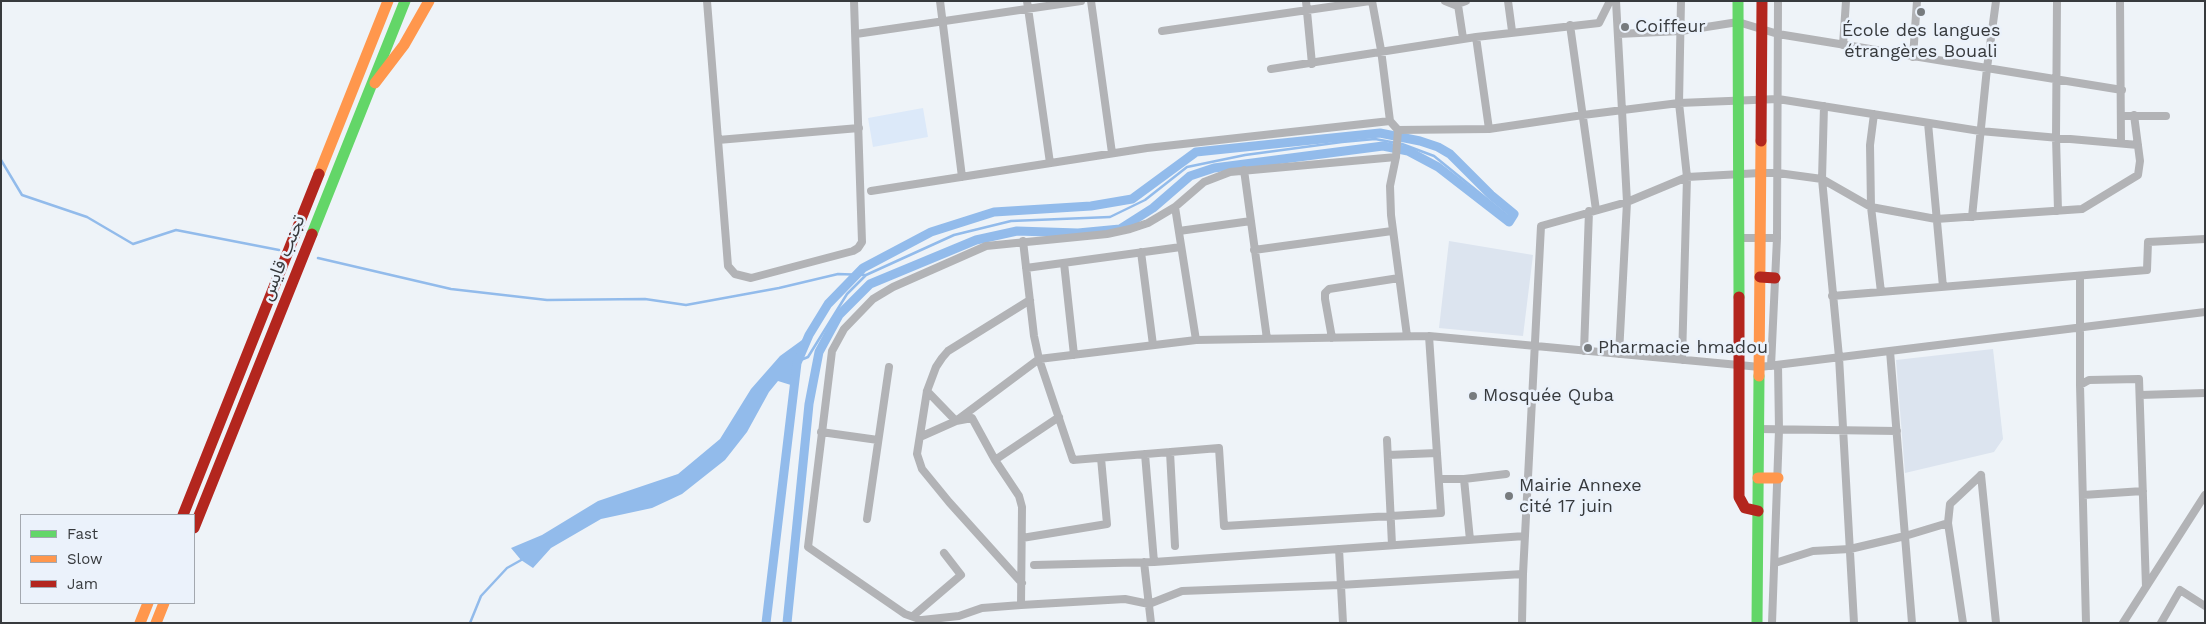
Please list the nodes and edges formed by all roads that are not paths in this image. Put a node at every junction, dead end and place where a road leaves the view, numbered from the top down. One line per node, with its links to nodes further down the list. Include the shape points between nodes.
1 (388, 1): 156 (main road, تجنب قايس)
2 (405, 1): 47 (main road, تجنب قايس)
3 (429, 1): 47 (main road, via 404,45)
4 (707, 1): 66 (street)
5 (854, 1): 34 (street)
6 (940, 1): 27 (street)
7 (1081, 1): 25 (street)
8 (1091, 1): 69 (street)
9 (1306, 1): 26 (street)
10 (1371, 1): 26 (street); 40 (street)
11 (1445, 1): 24 (street, via 1451,5)
12 (1508, 1): 32 (street)
13 (1610, 1): 29 (street, via 1599,23)
14 (1616, 1): 35 (street)
15 (1681, 1): 33 (street)
16 (1738, 1): 28 (main road)
17 (1762, 1): 30 (main road)
18 (1778, 1): 36 (street)
19 (1846, 1): 39 (street)
20 (1917, 1): 41 (street)
21 (1996, 1): 43 (street)
22 (2057, 1): 45 (street)
23 (2120, 1): 46 (street)
24 (1462, 3): 38 (street)
25 (1028, 5): 27 (street); 71 (street)
26 (1308, 11): 31 (street); 42 (street)
27 (942, 22): 34 (street); 76 (street)
28 (1738, 22): 30 (street); 33 (street); 50 (main road)
29 (1570, 26): 32 (street); 55 (street)
30 (1762, 28): 36 (street); 48 (main road)
31 (1162, 31)
32 (1512, 31): 37 (street)
33 (1681, 31): 35 (street); 51 (street)
34 (856, 34): 61 (street)
35 (1618, 34): 53 (street)
36 (1778, 34): 39 (street); 49 (street)
37 (1476, 36): 38 (street); 62 (street)
38 (1463, 38): 40 (street)
39 (1843, 45): 41 (street)
40 (1381, 50): 42 (street); 59 (street)
41 (1913, 57): 43 (street)
42 (1312, 64): 44 (street)
43 (1987, 68): 45 (street); 63 (street)
44 (1271, 69)
45 (2056, 79): 46 (street); 65 (street)
46 (2122, 90): 57 (street)
47 (368, 92): 160 (main road, تجنب قايس)
48 (1761, 99): 49 (street); 50 (street); 73 (main road)
49 (1778, 99): 52 (street); 74 (street)
50 (1738, 100): 51 (street); 75 (main road)
51 (1680, 103): 53 (street); 77 (street)
52 (1824, 106): 54 (street); 78 (street)
53 (1621, 110): 55 (street); 80 (street)
54 (1874, 114): 60 (street); 82 (street, via 1870,145)
55 (1583, 115): 62 (street); 83 (street)
56 (2134, 115): 57 (street); 58 (street); 68 (street)
57 (2121, 116): 67 (street)
58 (2166, 116)
59 (1390, 121): 64 (street); 69 (street)
60 (1928, 122): 63 (street); 86 (street)
61 (859, 128): 66 (street); 66 (street, via 863,230 858,248 751,278 735,274 728,266)
62 (1490, 129): 64 (street)
63 (1980, 131): 65 (street); 85 (street)
64 (1398, 133): 70 (street)
65 (2056, 137): 67 (street); 84 (street)
66 (718, 140)
67 (2121, 143): 68 (street)
68 (2138, 145): 84 (street, via 2138,175 2082,209)
69 (1112, 153): 71 (street)
70 (1397, 153): 72 (street); 89 (street, via 1390,186)
71 (1050, 163): 76 (street)
72 (1244, 170): 81 (street, via 1204,182); 87 (street)
73 (1760, 173): 74 (street); 75 (street); 91 (main road)
74 (1778, 173): 78 (street); 92 (street)
75 (1737, 174): 77 (street); 90 (main road)
76 (962, 177): 79 (street)
77 (1687, 177): 80 (street); 123 (street)
78 (1822, 179): 82 (street); 106 (street)
79 (871, 192)
80 (1627, 202): 83 (street); 119 (street)
81 (1175, 207): 88 (street); 94 (street, via 1162,217 1130,230)
82 (1871, 207): 86 (street); 105 (street)
83 (1593, 211): 116 (street, via 1541,226); 117 (street)
84 (2058, 211): 85 (street)
85 (1972, 217): 86 (street)
86 (1936, 219): 104 (street)
87 (1251, 221): 88 (street); 96 (street)
88 (1179, 231): 95 (street)
89 (1392, 232): 96 (street); 102 (street)
90 (1739, 238): 91 (street); 124 (main road)
91 (1760, 238): 92 (street); 101 (main road)
92 (1777, 238): 103 (street)
93 (2205, 239): 100 (street, via 2148,242 2147,270)
94 (1023, 241): 99 (street); 137 (street, via 986,246 893,286 860,312 844,328 832,351)
95 (1181, 247): 97 (street); 114 (street)
96 (1254, 250): 113 (street)
97 (1141, 252): 98 (street); 115 (street)
98 (1064, 262): 99 (street); 120 (street)
99 (1026, 268): 107 (street)
100 (2080, 276): 104 (street); 109 (street)
101 (1760, 277): 103 (main road); 125 (main road)
102 (1398, 278): 110 (street); 112 (street, via 1330,289 1325,293)
103 (1775, 278): 125 (street)
104 (1943, 287): 105 (street)
105 (1881, 292): 106 (street)
106 (1832, 296): 121 (street)
107 (1030, 300): 122 (street); 128 (street, via 948,351 936,367)
108 (2205, 312): 109 (street)
109 (2081, 327): 118 (street); 127 (street)
110 (1406, 336): 111 (street); 112 (street)
111 (1429, 336): 116 (street); 142 (street)
112 (1332, 338): 113 (street)
113 (1267, 339): 114 (street)
114 (1196, 340): 115 (street)
115 (1153, 345): 120 (street)
116 (1535, 346): 117 (street); 161 (street)
117 (1584, 351): 119 (street)
118 (1890, 351): 121 (street); 136 (street)
119 (1619, 354): 123 (street)
120 (1074, 355): 122 (street)
121 (1839, 357): 125 (street); 135 (street)
122 (1040, 359): 131 (street); 132 (street)
123 (1682, 360): 124 (street)
124 (1739, 366): 125 (street); 155 (main road, via 1739,497 1745,508)
125 (1770, 366): 133 (main road); 134 (street)
126 (889, 367): 139 (street)
127 (2080, 385): 130 (street, via 2089,380 2139,379); 153 (street)
128 (927, 391): 132 (street); 138 (street)
129 (2205, 393): 130 (street)
130 (2140, 395): 152 (street)
131 (1059, 417): 145 (street, via 1073,460); 146 (street)
132 (956, 421): 138 (street); 146 (street, via 972,418)
133 (1759, 429): 134 (street); 148 (main road)
134 (1780, 430): 135 (street); 149 (street)
135 (1842, 430): 136 (street); 168 (street)
136 (1897, 431): 162 (street)
137 (821, 432): 139 (street); 183 (street, via 808,547 905,614)
138 (920, 437): 175 (street, via 918,454 922,469)
139 (878, 440): 158 (street)
140 (1387, 440): 144 (street)
141 (1170, 452): 143 (street); 157 (street, via 1219,448 1224,526); 166 (street)
142 (1437, 453): 144 (street); 150 (street)
143 (1145, 454): 145 (street); 171 (street)
144 (1388, 455): 157 (street)
145 (1101, 458): 163 (street, via 1107,524)
146 (995, 460): 163 (street, via 1021,502)
147 (1506, 474): 151 (street)
148 (1758, 478): 149 (main road); 155 (main road)
149 (1778, 478): 172 (street)
150 (1439, 479): 151 (street); 157 (street, via 1441,513)
151 (1464, 479): 164 (street)
152 (2143, 491): 153 (street); 177 (street)
153 (2083, 495): 196 (street)
154 (2205, 496): 177 (street)
155 (1758, 511): 190 (main road)
156 (182, 514)
157 (1390, 516): 165 (street)
158 (867, 519)
159 (1948, 523): 162 (street); 194 (street); 195 (street, via 1950,504 1981,475)
160 (195, 525)
161 (1524, 536): 164 (street); 174 (street)
162 (1905, 536): 168 (street); 193 (street)
163 (1022, 538): 175 (street)
164 (1470, 540): 165 (street)
165 (1392, 545): 167 (street)
166 (1175, 546)
167 (1339, 549): 171 (street); 176 (street)
168 (1850, 549): 172 (street, via 1813,551); 192 (street)
169 (944, 553): 183 (street, via 961,575)
170 (1144, 562): 171 (street); 173 (street); 180 (street)
171 (1154, 562)
172 (1775, 563): 191 (street)
173 (1034, 565)
174 (1523, 574): 176 (street); 189 (street)
175 (1022, 583): 181 (street)
176 (1340, 585): 180 (street, via 1182,592); 188 (street)
177 (2146, 587): 197 (street)
178 (148, 604): 185 (main road)
179 (164, 604): 186 (main road)
180 (1149, 604): 181 (street, via 1125,599); 187 (street)
181 (1021, 605): 184 (street, via 982,608)
182 (2205, 606): 198 (street, via 2180,590)
183 (913, 616): 184 (street, via 922,620)
184 (959, 620)
185 (140, 623)
186 (156, 623)
187 (1151, 623)
188 (1343, 623)
189 (1522, 623)
190 (1757, 623)
191 (1772, 623)
192 (1854, 623)
193 (1912, 623)
194 (1963, 623)
195 (1996, 623)
196 (2086, 623)
197 (2123, 623)
198 (2161, 623)

